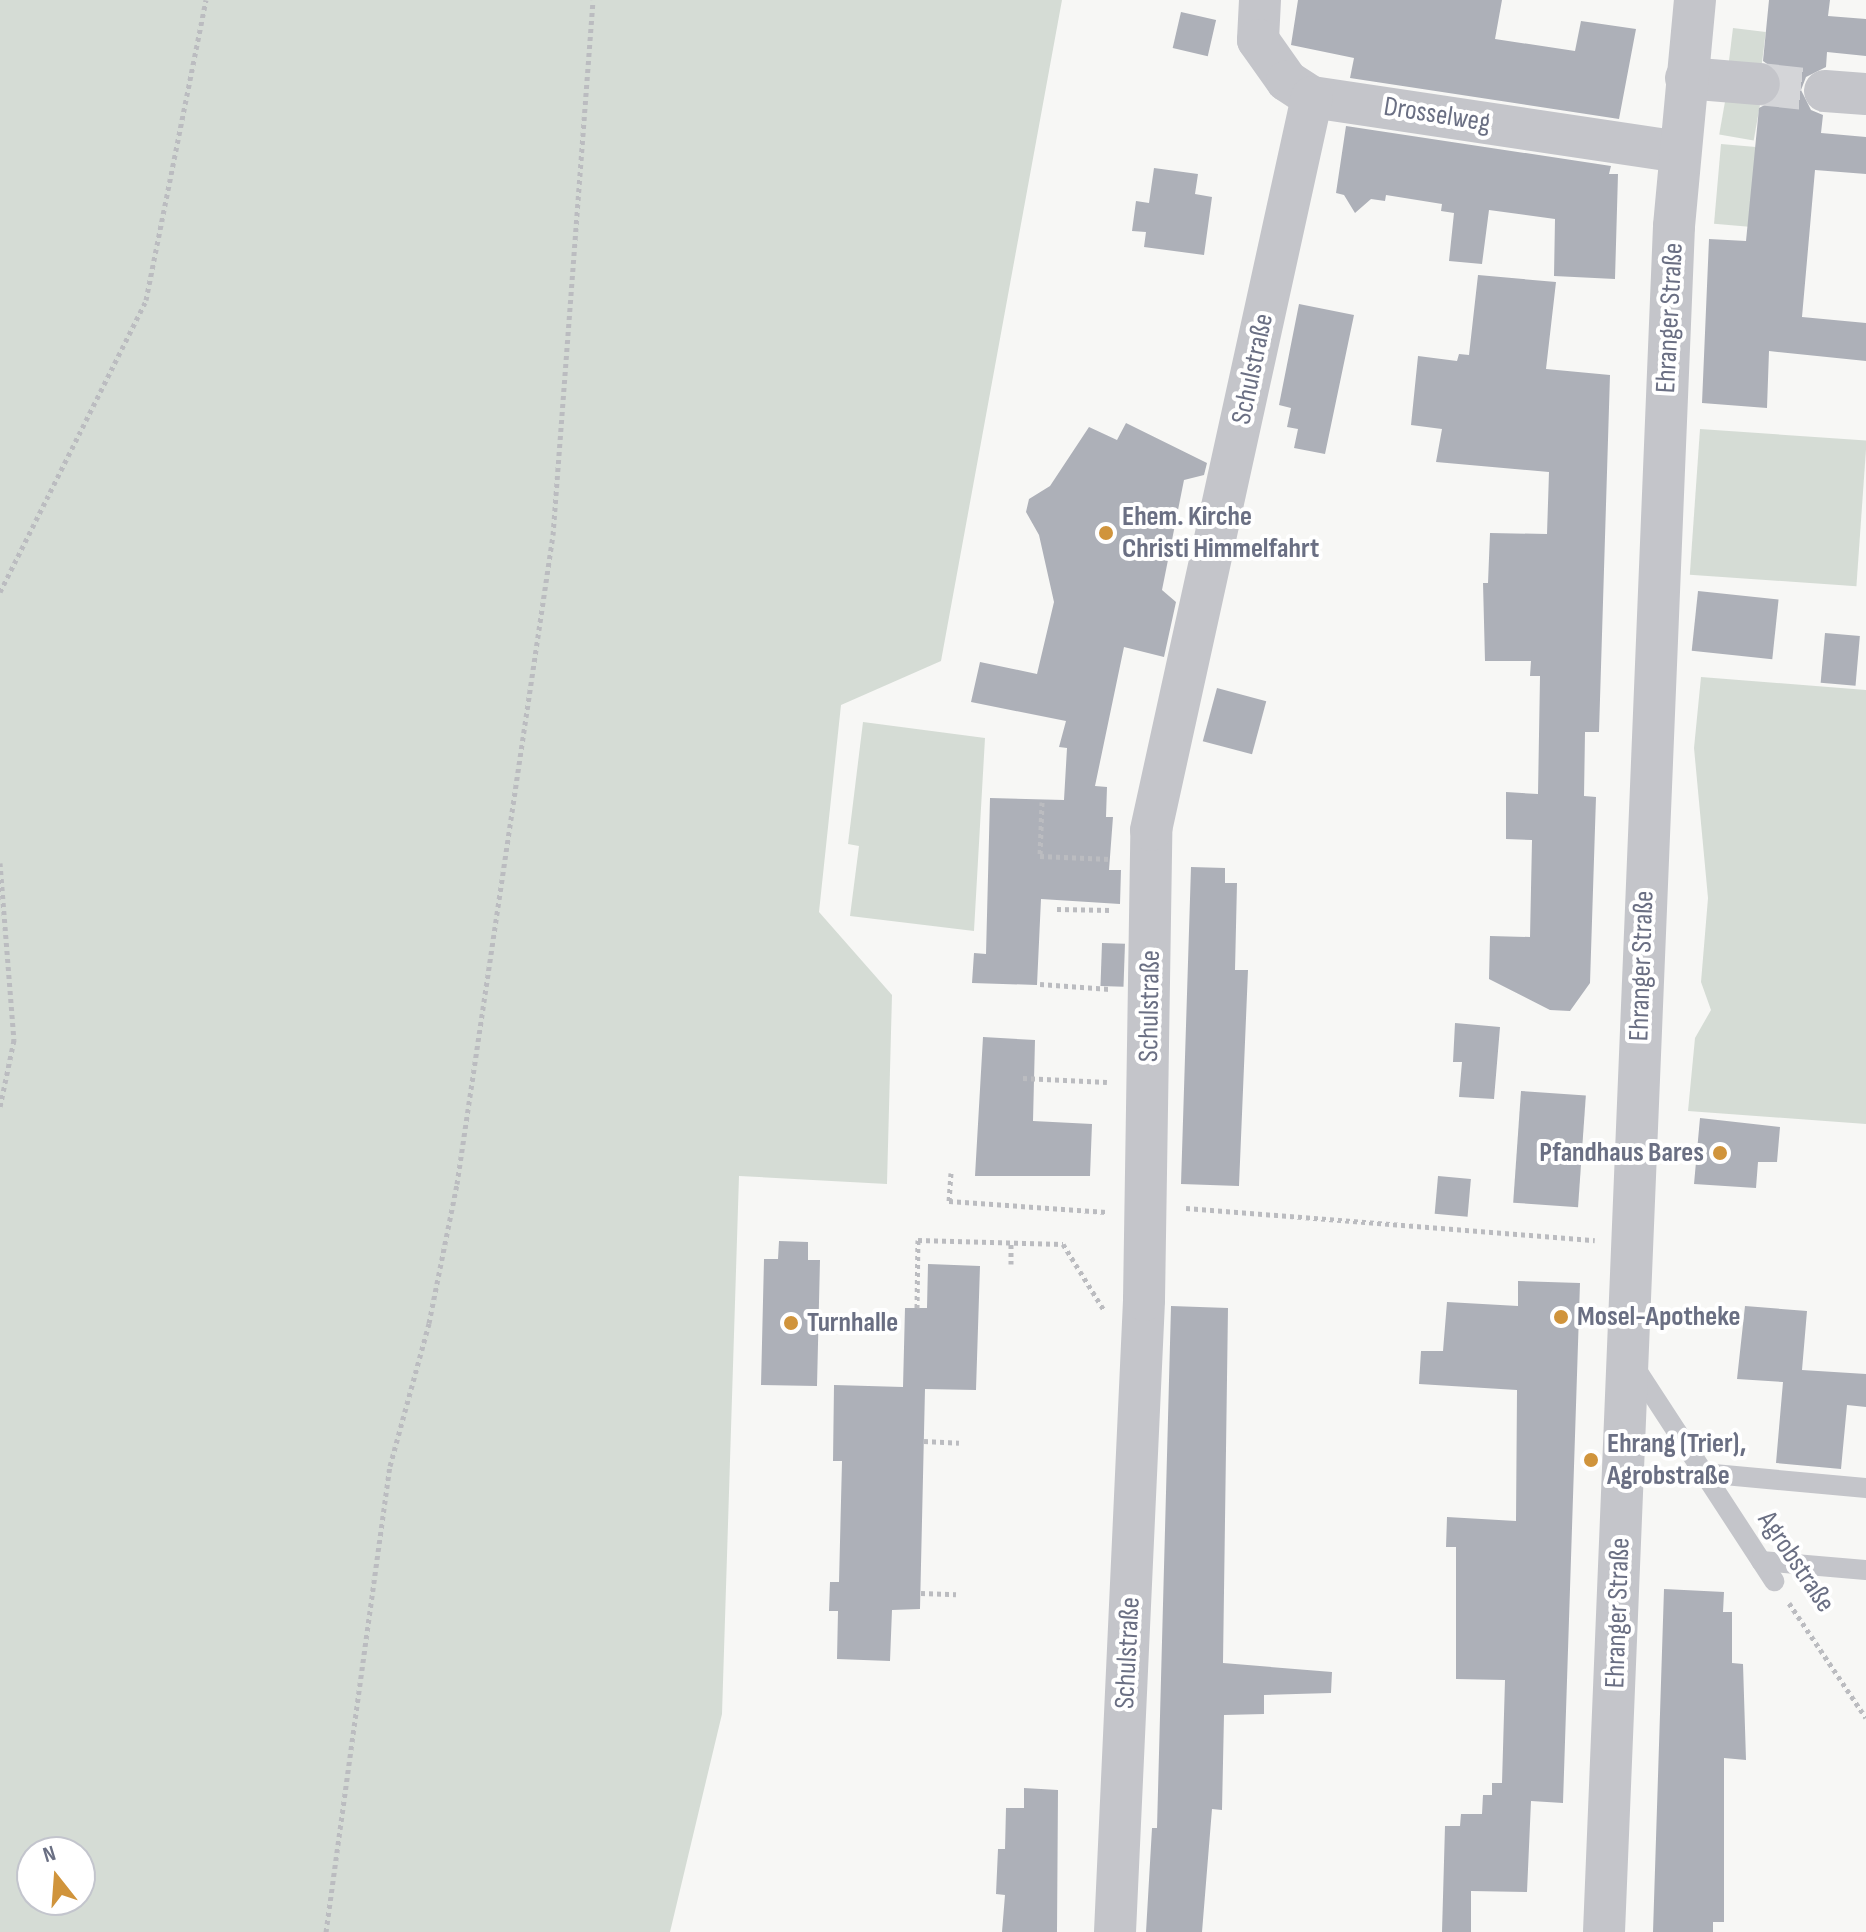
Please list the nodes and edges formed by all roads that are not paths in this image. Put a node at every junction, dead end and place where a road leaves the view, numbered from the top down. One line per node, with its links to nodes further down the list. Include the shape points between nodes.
1 (1260, 0): 7 (street, Drosselweg, via 1258,40 1287,81)
2 (1695, 0): 3 (street, Ehranger Straße)
3 (1686, 78): 4 (street); 8 (street, Ehranger Straße)
4 (1759, 84)
5 (1825, 91): 6 (street)
6 (1866, 94)
7 (1312, 97): 8 (street, Drosselweg); 15 (street, Schulstraße, via 1151,830 1145,1210)
8 (1680, 152): 9 (street, Ehranger Straße)
9 (1628, 1356): 10 (lane, Agrobstraße); 16 (street, Ehranger Straße)
10 (1703, 1473): 11 (lane); 12 (lane, Agrobstraße)
11 (1866, 1488)
12 (1761, 1561): 13 (lane); 14 (lane, Agrobstraße)
13 (1866, 1570)
14 (1774, 1581)
15 (1115, 1932)
16 (1604, 1932)

